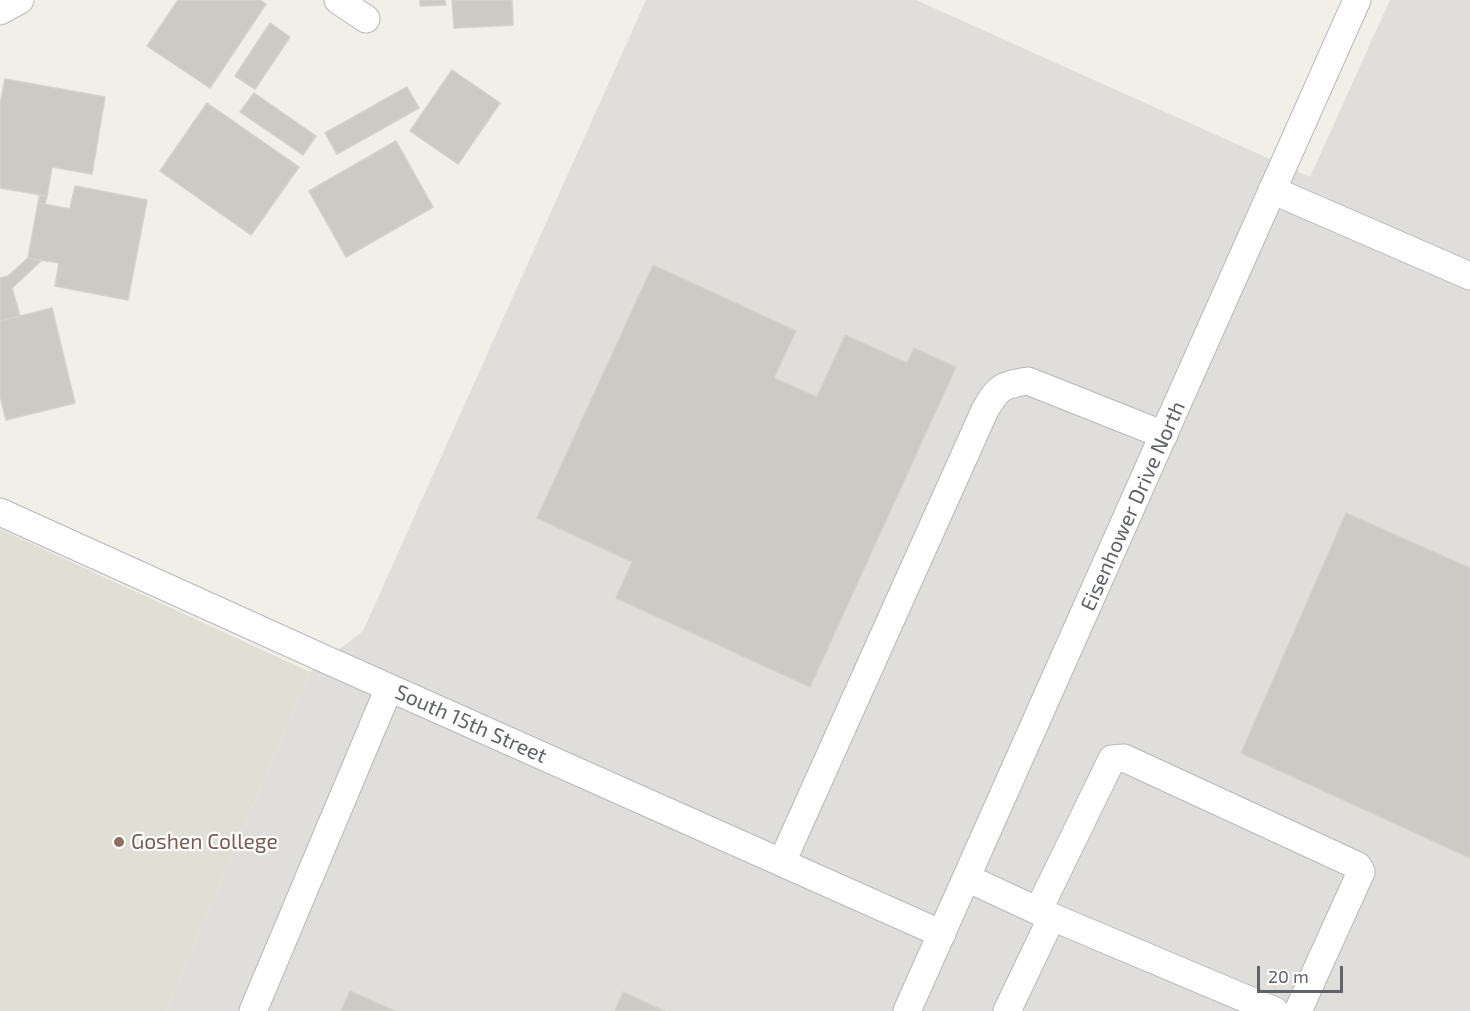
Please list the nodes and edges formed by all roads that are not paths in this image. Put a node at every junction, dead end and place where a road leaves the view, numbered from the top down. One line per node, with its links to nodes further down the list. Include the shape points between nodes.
1 (20, 0): 4 (street)
2 (338, 0): 5 (street)
3 (1357, 0): 6 (street, Eisenhower Drive North)
4 (0, 11)
5 (366, 19)
6 (1272, 190): 7 (street); 8 (street, Eisenhower Drive North)
7 (1470, 276)
8 (1164, 435): 11 (street, via 1028,381 1009,384 995,392); 12 (street, Eisenhower Drive North)
9 (0, 512): 10 (street, South 15th Street)
10 (389, 688): 11 (street, South 15th Street); 15 (street)
11 (782, 862): 14 (street, South 15th Street)
12 (967, 878): 13 (street); 14 (street, Eisenhower Drive North)
13 (1045, 914): 17 (street); 18 (street); 19 (street, via 1112,759 1124,758 1358,866 1361,872)
14 (942, 934): 16 (street, Eisenhower Drive North)
15 (254, 1011)
16 (907, 1011)
17 (1007, 1011)
18 (1275, 1011)
19 (1298, 1011)

